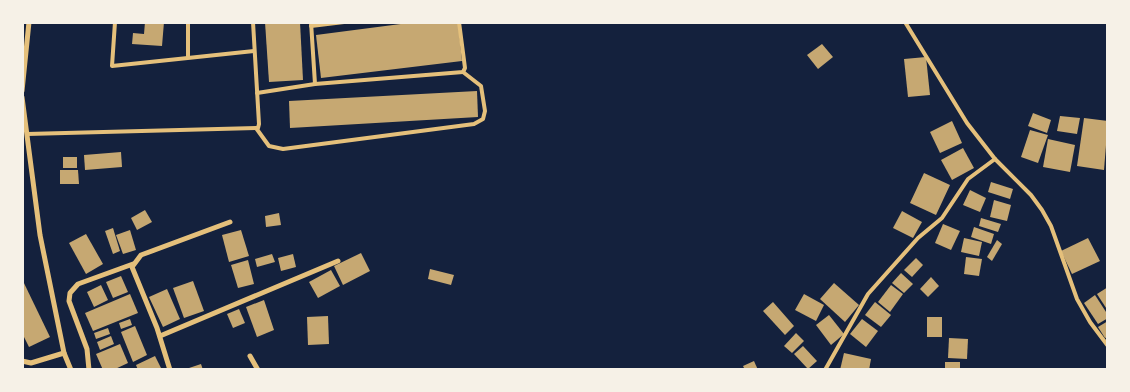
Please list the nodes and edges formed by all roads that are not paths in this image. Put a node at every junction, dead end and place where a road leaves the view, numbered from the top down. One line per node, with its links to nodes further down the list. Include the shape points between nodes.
1 (29, 22): 13 (street)
2 (114, 22): 10 (lane, via 112,66)
3 (188, 22): 10 (lane)
4 (253, 22): 9 (lane)
5 (344, 22): 8 (lane)
6 (459, 22): 11 (lane)
7 (905, 22): 18 (lane, via 967,123)
8 (311, 24): 12 (lane)
9 (254, 51): 10 (lane); 14 (lane)
10 (188, 58)
11 (463, 72): 12 (lane); 16 (lane, via 481,86 485,110 482,119 474,124 283,149 268,146)
12 (315, 84): 14 (lane)
13 (22, 91)
14 (257, 93): 16 (lane, via 259,124)
15 (22, 97): 17 (street)
16 (256, 128): 17 (lane)
17 (27, 134): 24 (street, via 40,235)
18 (995, 159): 23 (lane, via 1042,210 1051,226 1077,299); 31 (lane, via 968,179 942,218 918,238 868,294)
19 (230, 222): 21 (street, via 141,255)
20 (338, 261): 22 (street)
21 (133, 264): 22 (street); 28 (street, via 78,284 70,293 69,301 87,349)
22 (160, 336): 29 (street)
23 (1108, 346)
24 (64, 354): 26 (street, via 31,363); 27 (street)
25 (250, 356): 30 (street)
26 (22, 362)
27 (71, 370)
28 (89, 370)
29 (170, 370)
30 (258, 370)
31 (825, 370)

